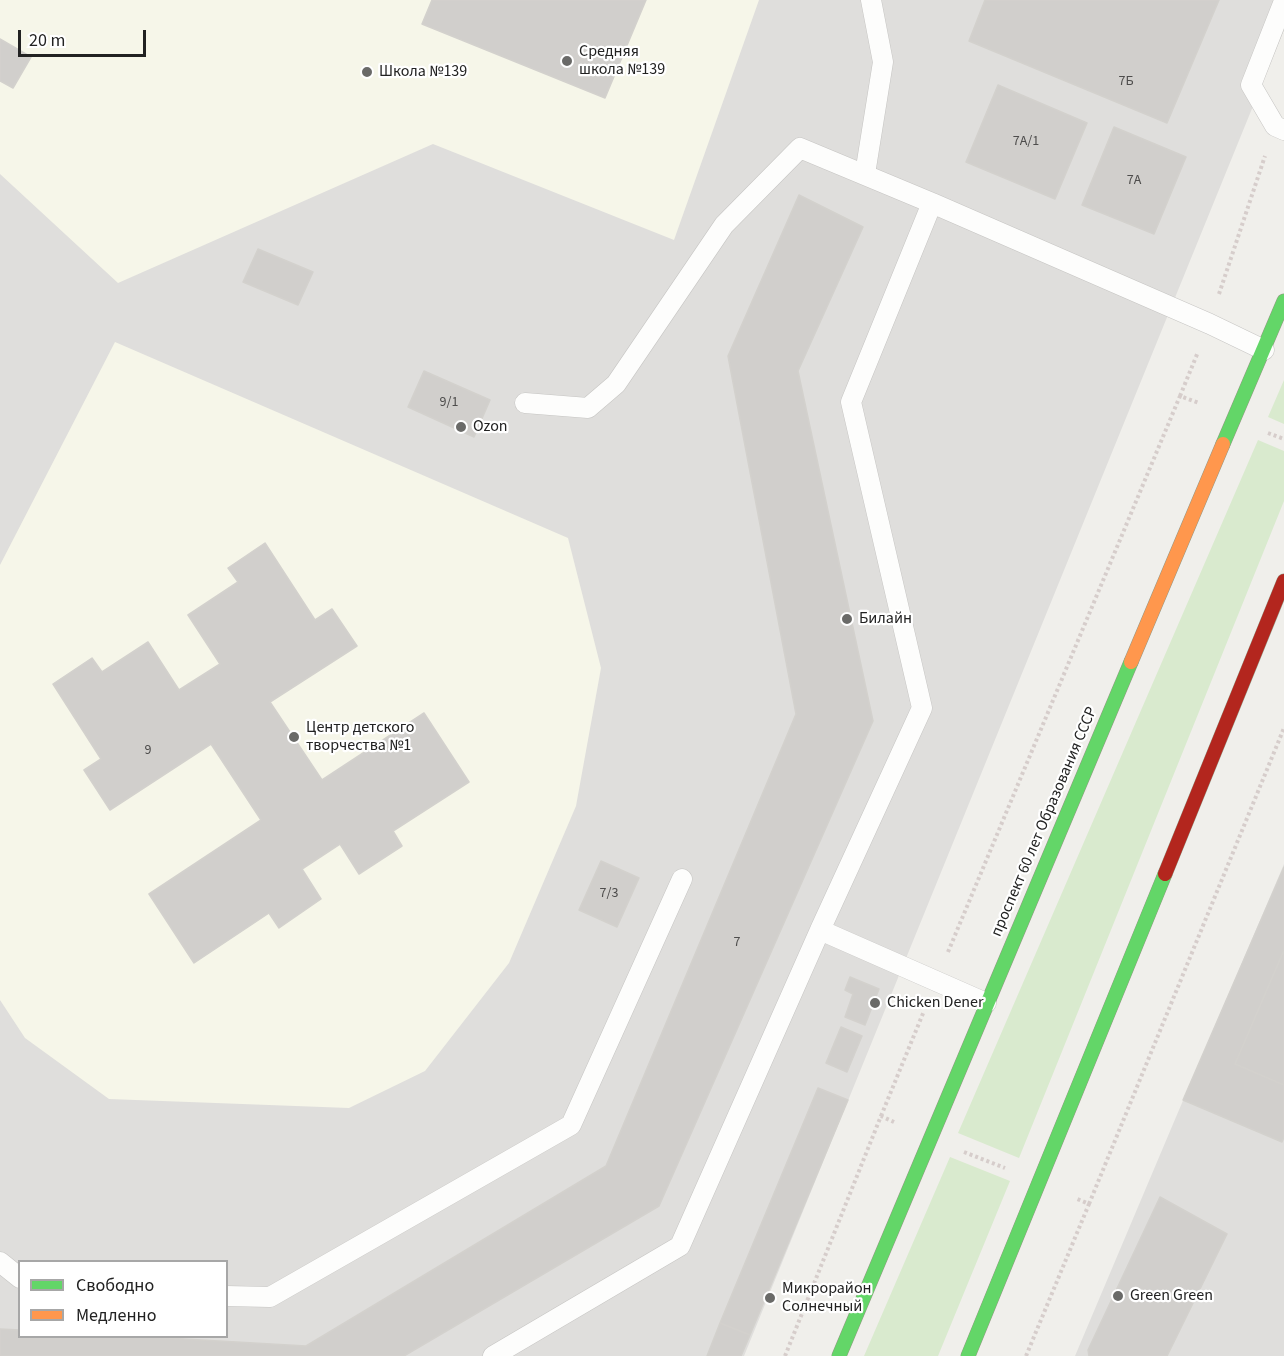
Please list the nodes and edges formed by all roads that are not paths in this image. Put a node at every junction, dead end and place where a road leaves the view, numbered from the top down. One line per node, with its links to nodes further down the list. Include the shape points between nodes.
1 (872, 0): 4 (lane, via 883,62)
2 (1284, 1): 3 (lane, via 1251,85)
3 (1280, 128)
4 (865, 174): 5 (lane); 8 (lane, via 800,148 724,225 616,384 588,408)
5 (932, 203): 7 (lane); 11 (lane, via 851,402 922,708)
6 (1284, 302): 7 (main road, проспект 60 лет Образования СССР)
7 (1264, 350): 12 (main road, проспект 60 лет Образования СССР)
8 (525, 403)
9 (1284, 581): 18 (main road)
10 (682, 879): 15 (lane, via 571,1125 270,1297)
11 (820, 930): 12 (lane); 16 (lane, via 680,1246)
12 (986, 1003): 17 (main road, проспект 60 лет Образования СССР)
13 (0, 1262): 14 (lane)
14 (18, 1276)
15 (228, 1296)
16 (493, 1356)
17 (839, 1356)
18 (968, 1356)

